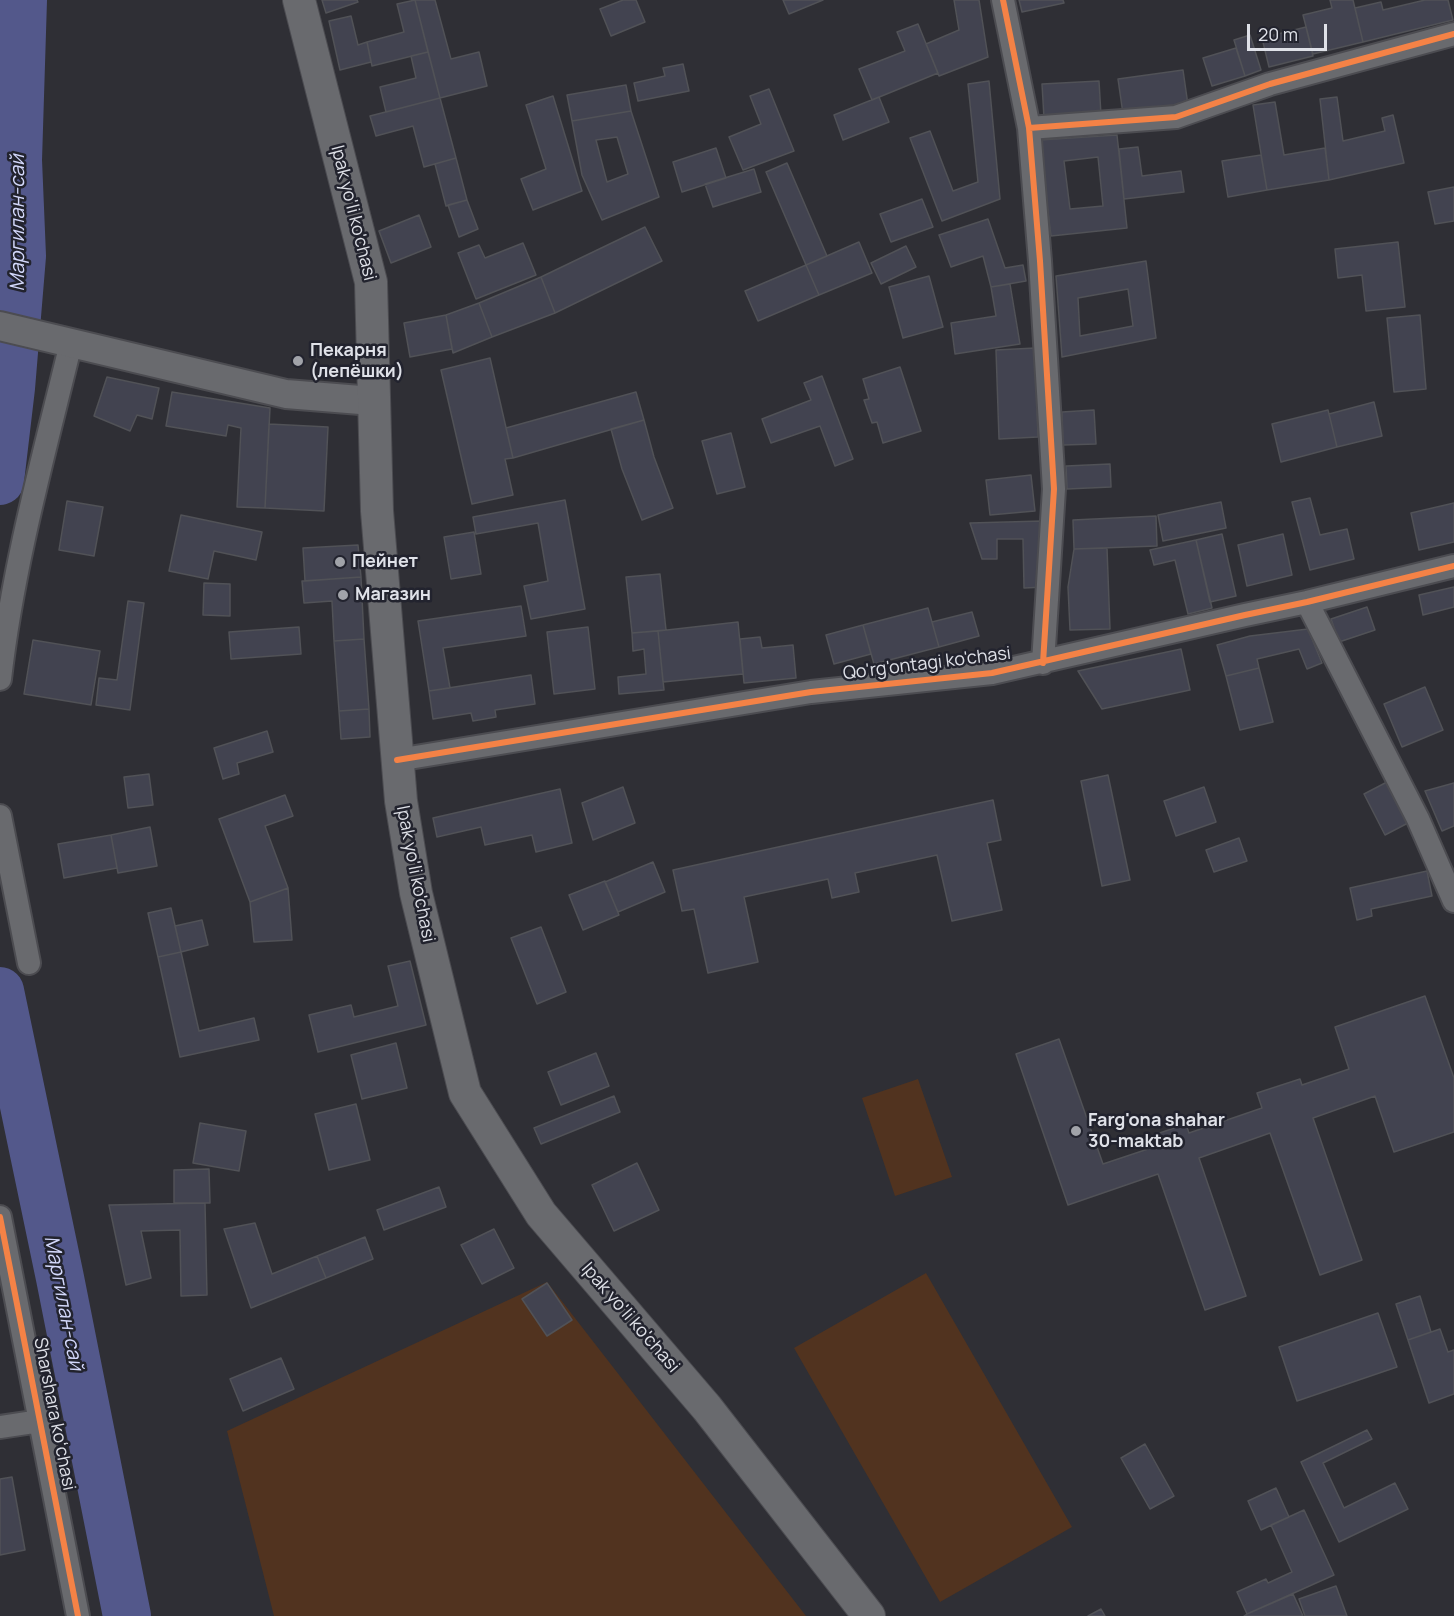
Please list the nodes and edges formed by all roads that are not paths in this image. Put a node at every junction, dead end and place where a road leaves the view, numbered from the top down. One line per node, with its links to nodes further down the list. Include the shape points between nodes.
1 (299, 0): 7 (main road, Ipak yo'li ko'chasi, via 371,282)
2 (1003, 0): 4 (street)
3 (1454, 34): 4 (street, via 1270,84 1176,117)
4 (1029, 128): 10 (street, via 1054,489)
5 (12, 329): 6 (street)
6 (71, 344): 7 (street, via 286,394); 11 (street, via 14,583)
7 (373, 401): 12 (main road, Ipak yo'li ko'chasi, via 377,511)
8 (1454, 566): 9 (street, Qo'rg'ontagi ko'chasi)
9 (1307, 602): 10 (street, Qo'rg'ontagi ko'chasi); 14 (street, via 1418,819)
10 (1043, 663): 12 (street, Qo'rg'ontagi ko'chasi, via 992,673 811,692)
11 (0, 679)
12 (397, 760): 20 (main road, Ipak yo'li ko'chasi, via 416,893 465,1093 541,1214 707,1408)
13 (0, 816): 15 (street)
14 (1454, 901)
15 (29, 963)
16 (0, 1217): 17 (street, Sharshara koʻchasi)
17 (40, 1421): 18 (street); 19 (street, Sharshara koʻchasi)
18 (0, 1427)
19 (78, 1616)
20 (869, 1616)

